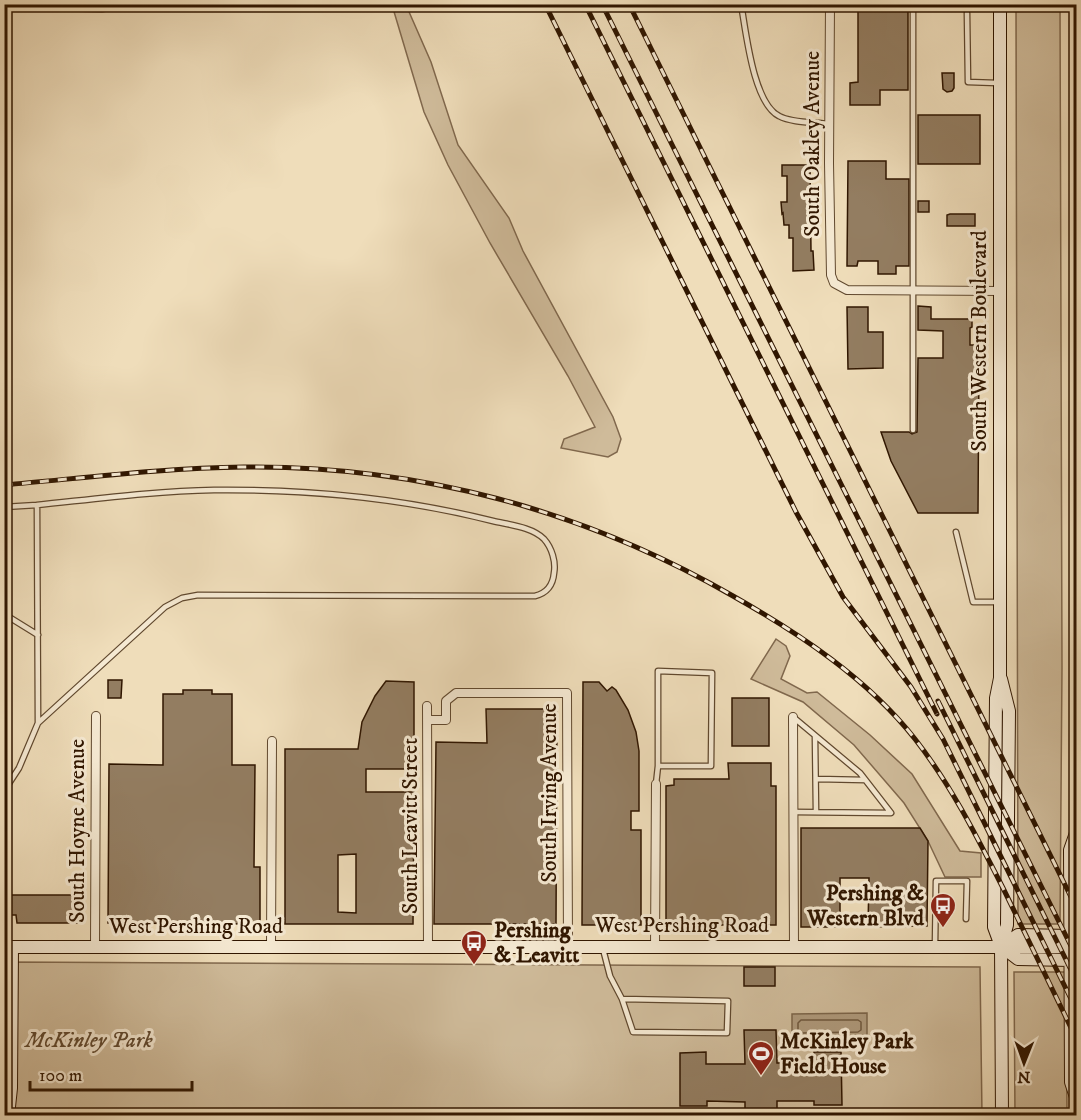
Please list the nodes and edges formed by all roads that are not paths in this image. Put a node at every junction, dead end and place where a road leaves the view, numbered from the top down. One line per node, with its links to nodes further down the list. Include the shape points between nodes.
1 (134, 4): 6 (lane, via 102,9)
2 (741, 4): 9 (lane, via 761,95 769,108 779,116)
3 (830, 4): 9 (street, South Oakley Avenue)
4 (913, 4): 10 (lane)
5 (1000, 4): 8 (main road, South Western Boulevard)
6 (4, 8)
7 (967, 13): 8 (lane, via 968,82)
8 (1000, 83): 11 (main road, South Western Boulevard)
9 (829, 124): 10 (street, South Oakley Avenue, via 834,283 847,290)
10 (913, 291): 11 (street); 12 (lane)
11 (1000, 291): 16 (main road, South Western Boulevard)
12 (913, 430)
13 (37, 505): 14 (lane); 18 (lane); 23 (lane, via 169,492 244,490 392,500 536,533 548,545 555,571 552,584 535,596 182,598 152,618)
14 (4, 507)
15 (956, 532): 16 (lane, via 973,602)
16 (1000, 602): 41 (main road, South Western Boulevard, via 994,927)
17 (4, 614): 18 (lane)
18 (38, 635): 23 (lane)
19 (427, 706): 22 (street, South Leavitt Street)
20 (96, 716): 43 (street, South Hoyne Avenue)
21 (793, 717): 24 (lane); 31 (street)
22 (427, 720): 35 (street, South Leavitt Street); 36 (street, South Irving Avenue, via 446,720 446,701 456,693 567,693)
23 (38, 723): 30 (lane, via 19,768)
24 (815, 736): 27 (lane); 28 (lane)
25 (272, 741): 44 (street)
26 (658, 766): 26 (lane, via 711,766 711,673 658,671); 29 (lane)
27 (817, 779): 28 (lane); 32 (lane)
28 (865, 780): 32 (lane, via 891,813)
29 (656, 784): 38 (street)
30 (4, 791)
31 (794, 812): 32 (lane); 39 (street)
32 (816, 812)
33 (1077, 833): 45 (main road, via 1070,850)
34 (966, 919): 40 (lane, via 967,881 936,881)
35 (428, 946): 36 (main road, West Pershing Road); 44 (main road, West Pershing Road)
36 (568, 946): 37 (main road, West Pershing Road)
37 (602, 946): 38 (main road, West Pershing Road); 46 (lane, via 610,976)
38 (655, 946): 39 (main road, West Pershing Road)
39 (794, 946): 40 (main road, West Pershing Road)
40 (935, 946): 41 (main road, West Pershing Road)
41 (1001, 946): 45 (main road, via 1018,935); 45 (main road, via 1018,960); 49 (main road, South Western Boulevard)
42 (8, 947): 43 (main road, West Pershing Road); 48 (main road)
43 (95, 947): 44 (main road, West Pershing Road)
44 (271, 947)
45 (1073, 948): 47 (main road, via 1071,1082)
46 (622, 999): 46 (lane, via 728,1001 727,1034 633,1032)
47 (1077, 1097)
48 (8, 1116)
49 (1002, 1116)

